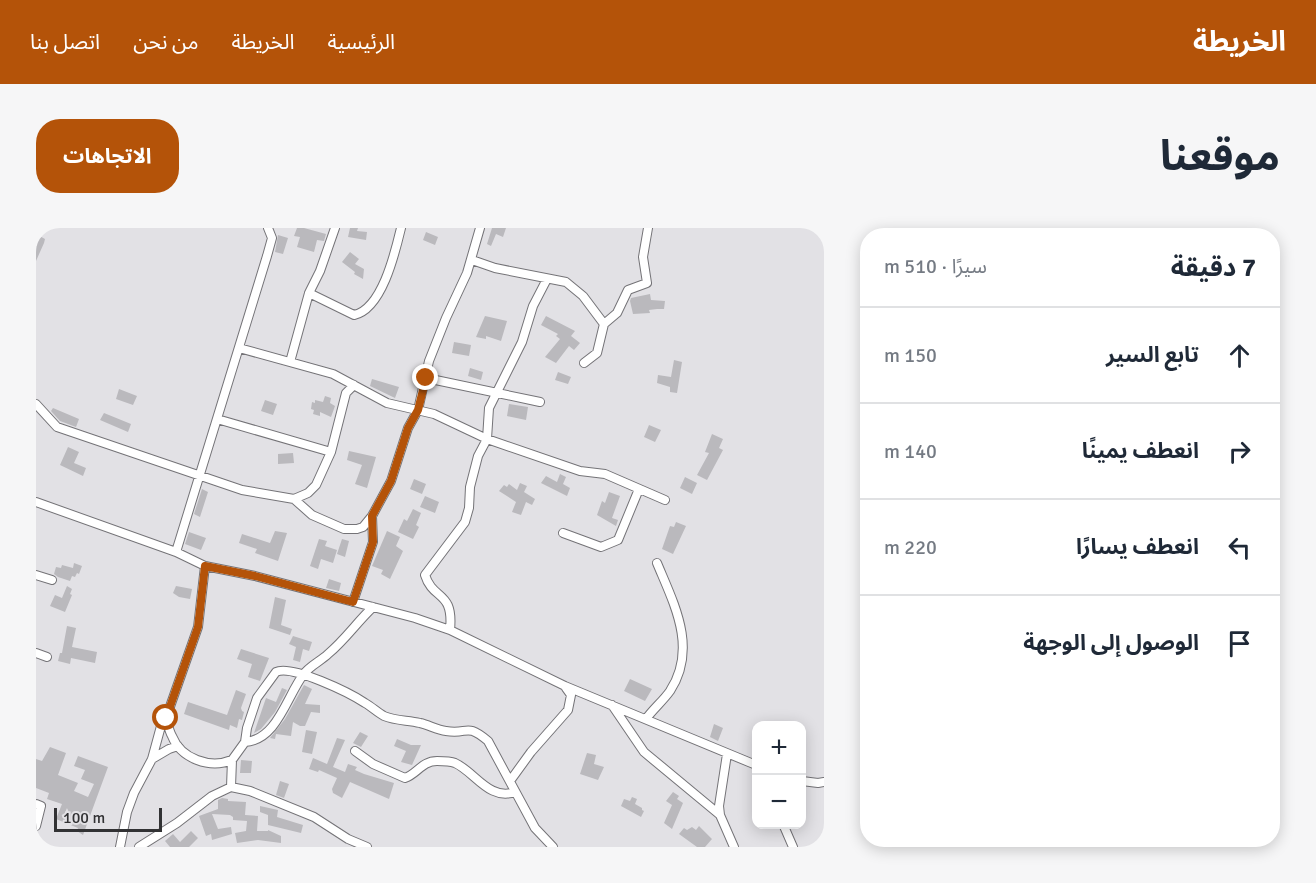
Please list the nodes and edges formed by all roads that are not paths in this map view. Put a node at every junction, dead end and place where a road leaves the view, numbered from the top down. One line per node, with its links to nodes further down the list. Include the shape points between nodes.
1 (268, 228): 10 (street, via 271,244)
2 (335, 228): 8 (street)
3 (401, 228): 8 (street, via 382,287 362,313 354,315)
4 (480, 228): 6 (street)
5 (648, 228): 9 (street, via 644,257 647,283 628,290 617,313)
6 (472, 260): 7 (street); 13 (street, via 429,361)
7 (547, 279): 9 (street, via 572,286); 15 (street, via 533,306 522,342)
8 (309, 293): 11 (street)
9 (604, 324): 12 (street, via 597,353)
10 (238, 348): 11 (street); 19 (street)
11 (290, 362): 14 (street)
12 (584, 363)
13 (426, 378): 15 (street); 18 (street)
14 (354, 385): 18 (street, via 387,403); 21 (street, via 342,402)
15 (496, 392): 16 (street); 20 (street, via 489,408)
16 (540, 402)
17 (37, 408): 22 (street, via 57,427)
18 (418, 410): 20 (street); 27 (street, via 391,481)
19 (217, 419): 21 (street); 22 (street)
20 (487, 439): 23 (street, via 580,471 605,474); 36 (street, via 478,456 465,522 425,575 448,603)
21 (331, 452): 24 (street, via 316,485)
22 (200, 475): 24 (street, via 242,490); 29 (street)
23 (639, 489): 25 (street); 28 (street, via 618,540 601,547)
24 (294, 499): 27 (street, via 312,514 344,529 363,527)
25 (665, 501)
26 (36, 502): 29 (street)
27 (372, 516): 34 (street, via 373,542)
28 (563, 533)
29 (176, 552): 31 (street)
30 (657, 563): 43 (street, via 680,617 684,650 671,689)
31 (205, 566): 34 (street); 42 (street, via 198,627)
32 (36, 575): 33 (street)
33 (52, 580)
34 (353, 602): 35 (street)
35 (373, 607): 36 (street); 39 (street, via 327,656)
36 (450, 630): 40 (street)
37 (36, 652): 38 (street)
38 (47, 657)
39 (304, 674): 44 (street, via 269,729 256,741); 44 (street, via 276,672 257,698); 51 (street, via 395,720 449,732 477,732 488,741)
40 (565, 686): 41 (street); 51 (street, via 572,696 568,710)
41 (612, 705): 43 (street); 57 (street, via 644,752)
42 (166, 718): 45 (street); 48 (street)
43 (646, 719): 47 (street)
44 (245, 742): 49 (street)
45 (178, 746): 48 (street); 49 (street, via 198,761 214,765)
46 (355, 751): 55 (street, via 405,778 426,762 447,762 501,794)
47 (727, 754): 50 (street); 57 (street)
48 (152, 759): 61 (street, via 127,812)
49 (232, 760): 54 (street)
50 (752, 763)
51 (510, 781): 55 (street)
52 (806, 782): 53 (street)
53 (824, 782)
54 (231, 787): 60 (street, via 250,790 314,817); 62 (street)
55 (515, 792): 64 (street, via 535,828)
56 (36, 804): 58 (street, via 41,806)
57 (720, 815): 65 (street)
58 (36, 826)
59 (785, 829): 66 (street)
60 (347, 843): 63 (street)
61 (120, 847)
62 (139, 847)
63 (367, 847)
64 (553, 847)
65 (734, 847)
66 (793, 847)

